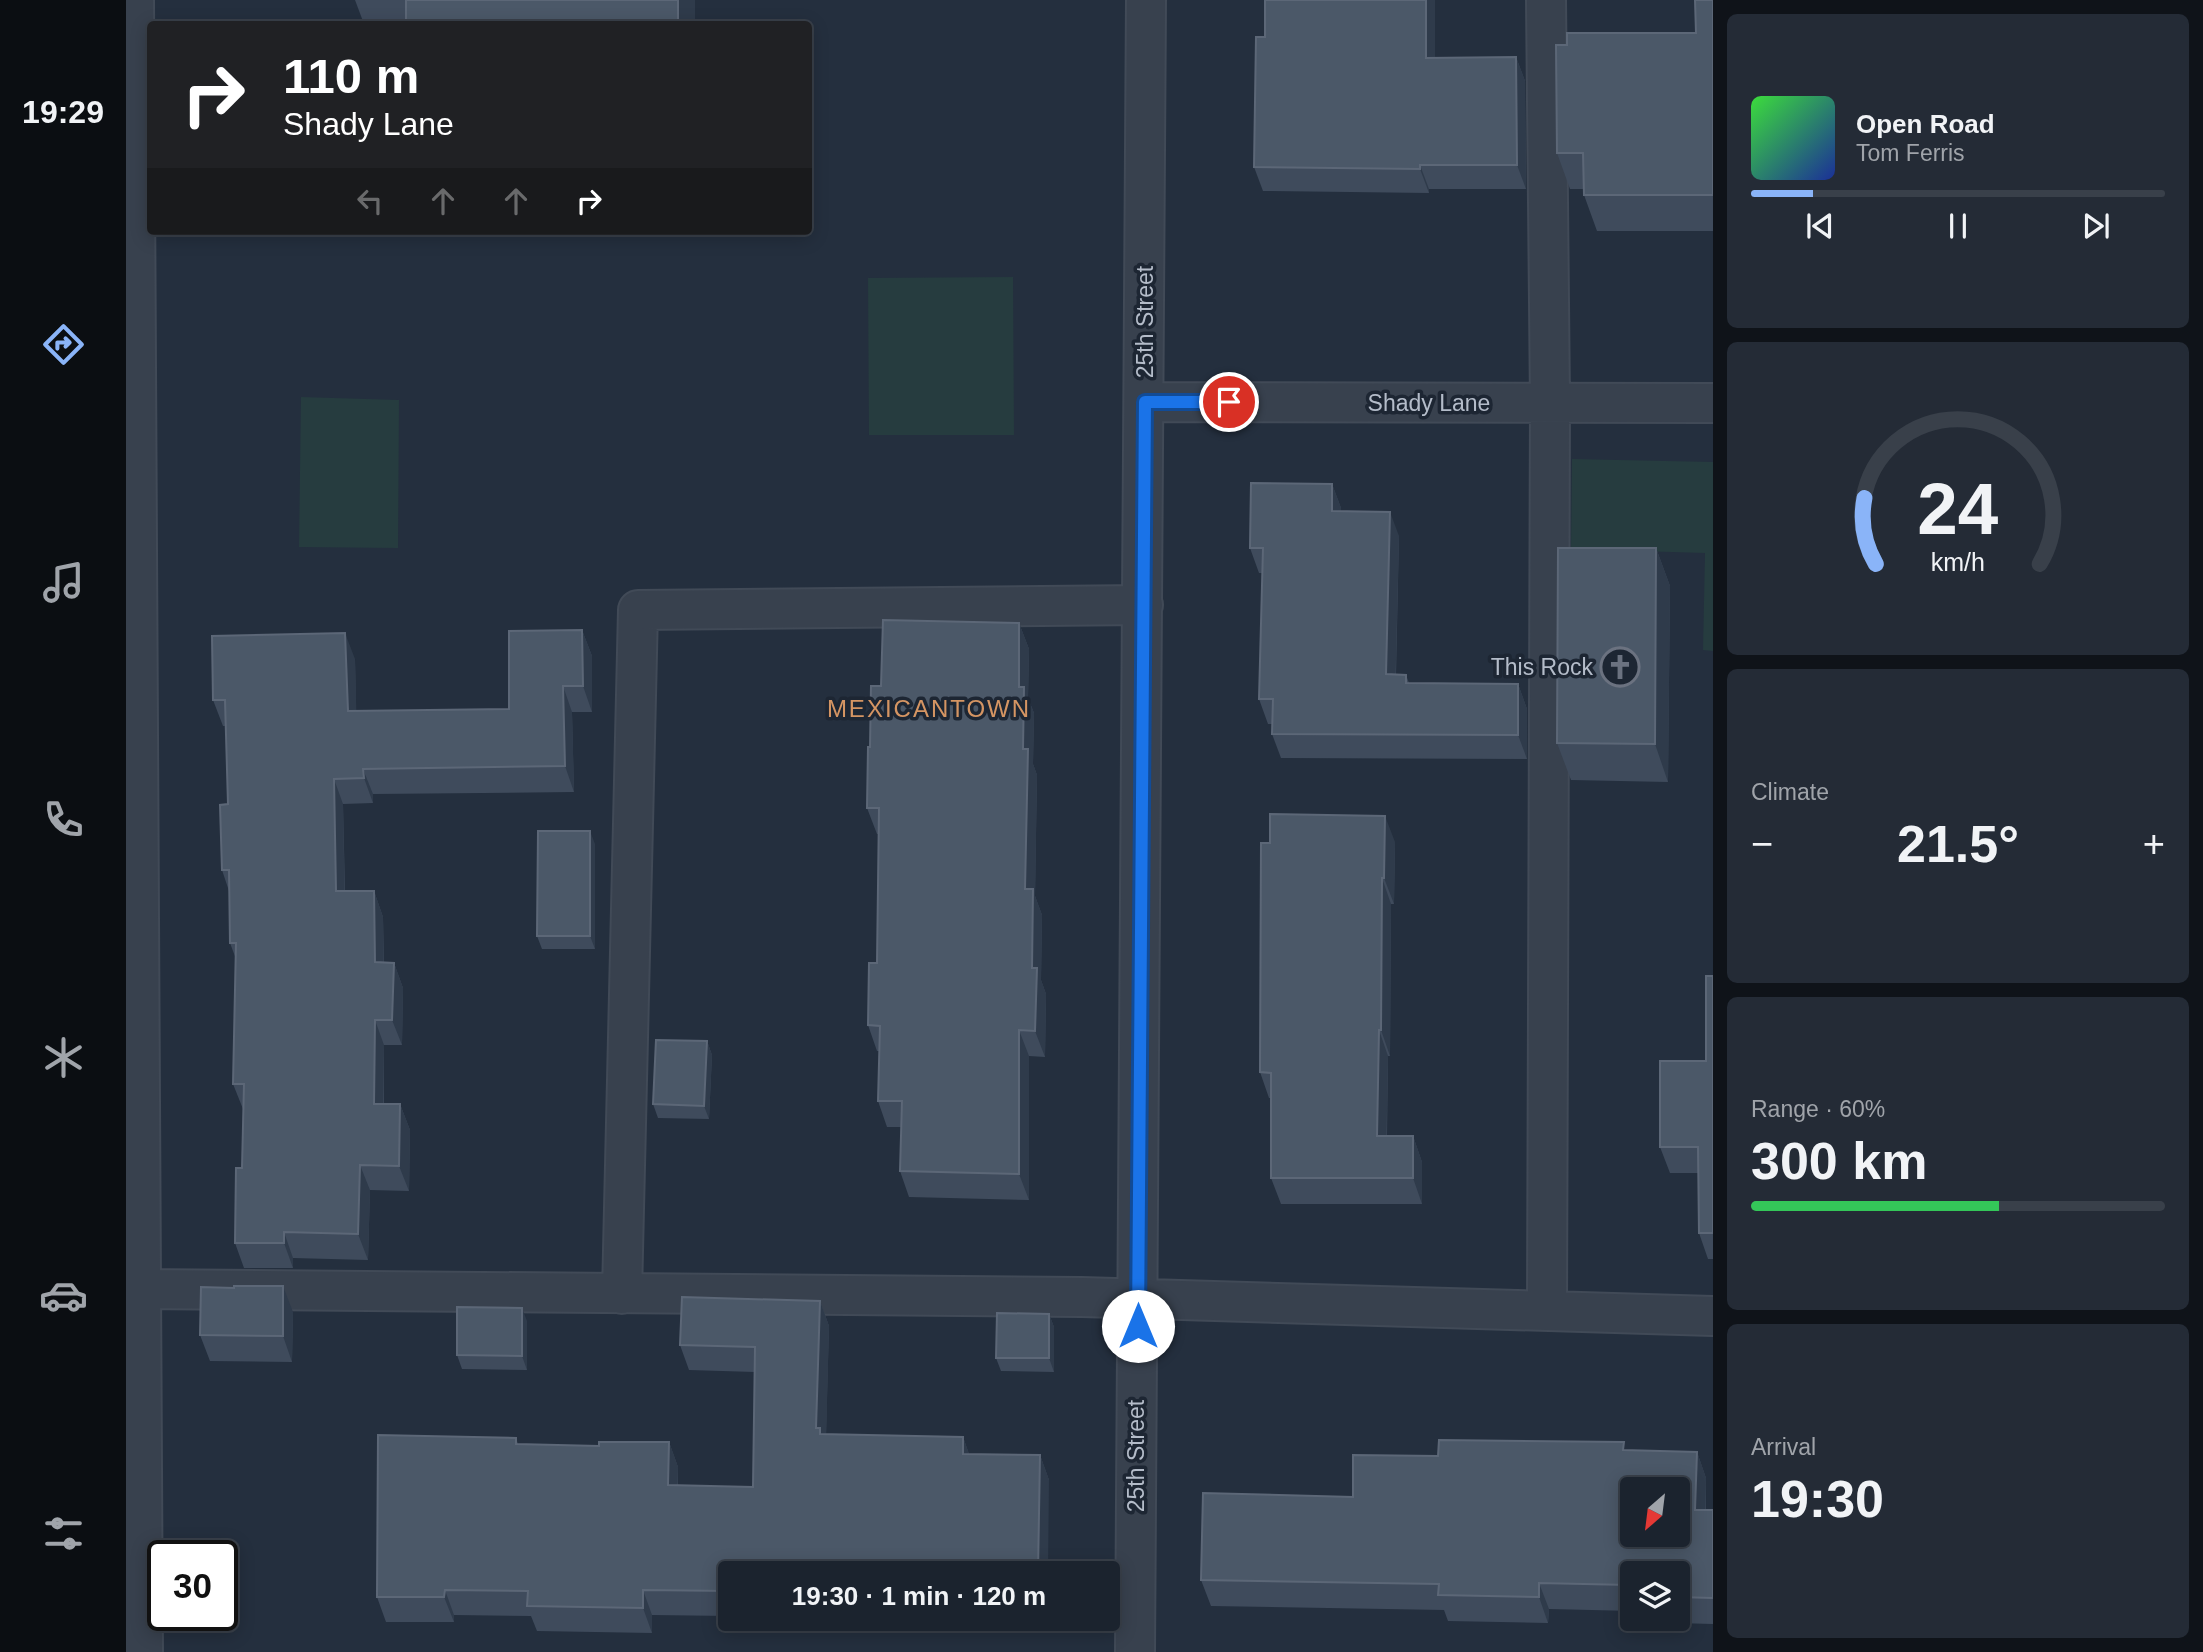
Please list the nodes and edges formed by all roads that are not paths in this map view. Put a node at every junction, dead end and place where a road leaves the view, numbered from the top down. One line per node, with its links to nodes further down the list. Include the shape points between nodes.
1 (134, 0): 8 (street)
2 (1146, 0): 4 (street, 25th Street)
3 (1546, 0): 5 (street)
4 (1145, 402): 5 (street, Shady Lane); 7 (street, 25th Street)
5 (1550, 403): 6 (street, Shady Lane); 12 (street)
6 (1713, 403)
7 (1143, 606): 10 (street, via 638,610); 11 (street, 25th Street)
8 (132, 840): 9 (street)
9 (139, 1289): 10 (street); 14 (street)
10 (622, 1294): 11 (street)
11 (1138, 1298): 12 (street); 16 (street, 25th Street)
12 (1547, 1311): 13 (street)
13 (1713, 1316)
14 (133, 1385): 15 (street)
15 (143, 1652)
16 (1135, 1652)

